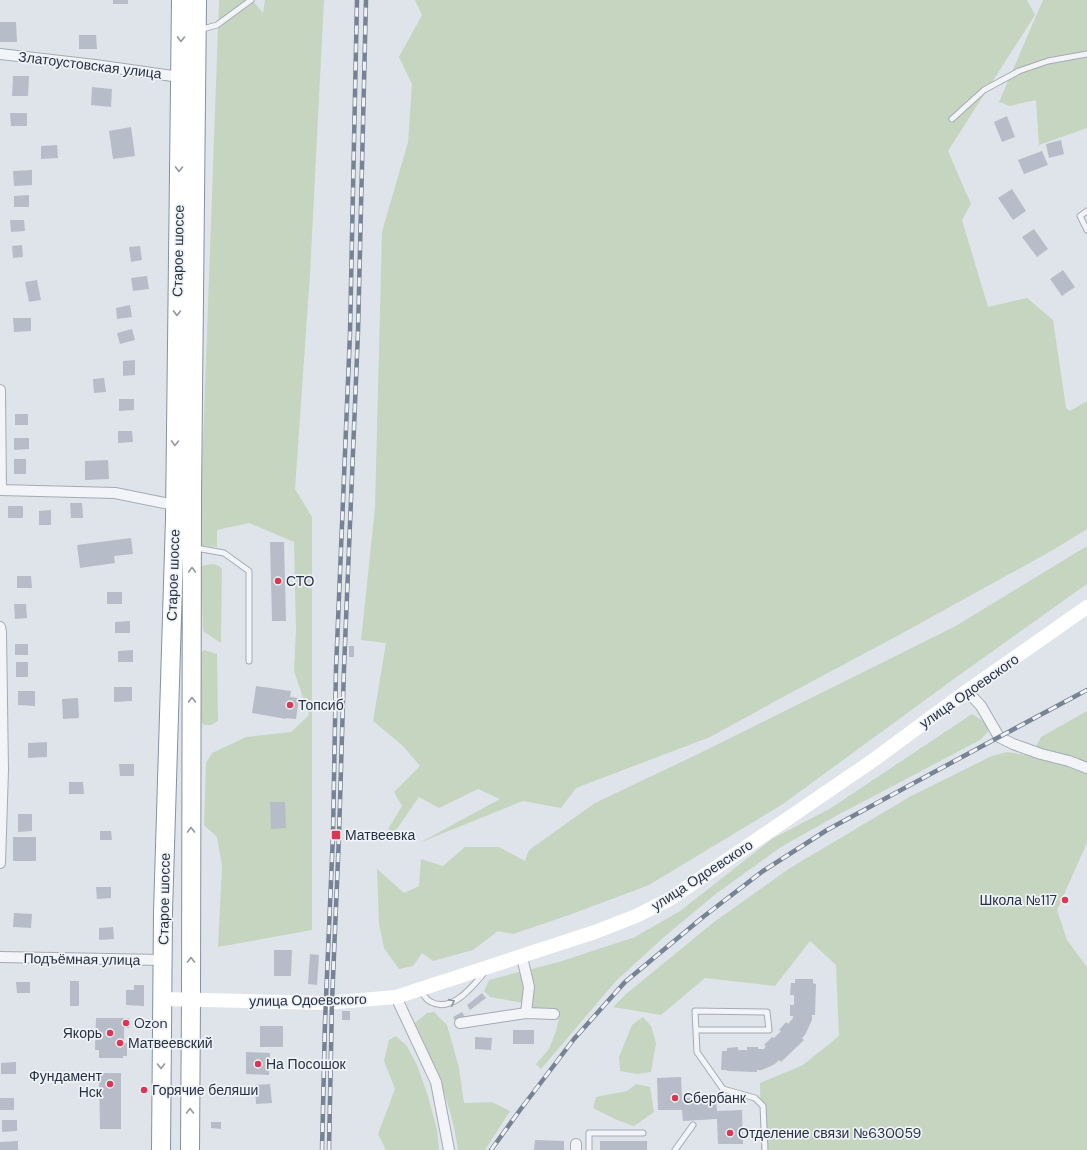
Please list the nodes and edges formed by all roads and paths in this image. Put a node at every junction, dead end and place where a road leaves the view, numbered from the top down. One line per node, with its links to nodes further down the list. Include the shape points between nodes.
1 (181, 0): 7 (highway, Старое шоссе, one-way to 7)
2 (197, 0): 4 (highway, Старое шоссе)
3 (250, 0): 4 (lane, via 217,25)
4 (196, 31): 14 (highway, Старое шоссе)
5 (0, 54): 7 (street, Златоустовская улица)
6 (1087, 54): 8 (lane, via 1048,61 1019,71 984,90)
7 (180, 77): 13 (highway, Старое шоссе, one-way to 13)
8 (952, 119)
9 (1087, 211): 10 (lane, via 1080,216)
10 (1087, 230)
11 (0, 390): 12 (street)
12 (1, 490): 13 (street, via 115,493)
13 (174, 505): 23 (highway, Старое шоссе)
14 (192, 548): 17 (lane, via 224,553 249,571); 28 (highway, Старое шоссе, one-way to 14)
15 (1087, 607): 18 (street, улица Одоевского)
16 (0, 627): 20 (street, via 3,770)
17 (249, 661)
18 (967, 691): 19 (street, via 981,706 999,736 1020,747); 22 (street, улица Одоевского, via 876,759 670,899 636,916)
19 (1087, 768)
20 (0, 863)
21 (0, 957): 23 (street, Подъёмная улица)
22 (522, 957): 24 (street, улица Одоевского); 29 (street, via 529,987)
23 (163, 960): 27 (highway, Старое шоссе)
24 (488, 968): 25 (street, улица Одоевского); 25 (lane, one-way to 24, via 429,1002 448,1004 458,999)
25 (420, 990): 26 (street, улица Одоевского)
26 (396, 997): 28 (street, улица Одоевского, via 326,1002); 37 (street, via 436,1082)
27 (162, 999): 28 (street, улица Одоевского); 35 (highway, Старое шоссе, one-way to 35)
28 (191, 999): 36 (highway, Старое шоссе, one-way to 28)
29 (526, 1013): 30 (street); 31 (street)
30 (554, 1014)
31 (460, 1022)
32 (696, 1030): 32 (lane, via 769,1030 767,1012 695,1011); 40 (lane, via 697,1052 723,1090 755,1098 763,1106)
33 (692, 1125): 39 (lane)
34 (643, 1133): 38 (lane, via 589,1133)
35 (161, 1150)
36 (190, 1150)
37 (449, 1150)
38 (589, 1150)
39 (675, 1150)
40 (765, 1150)

